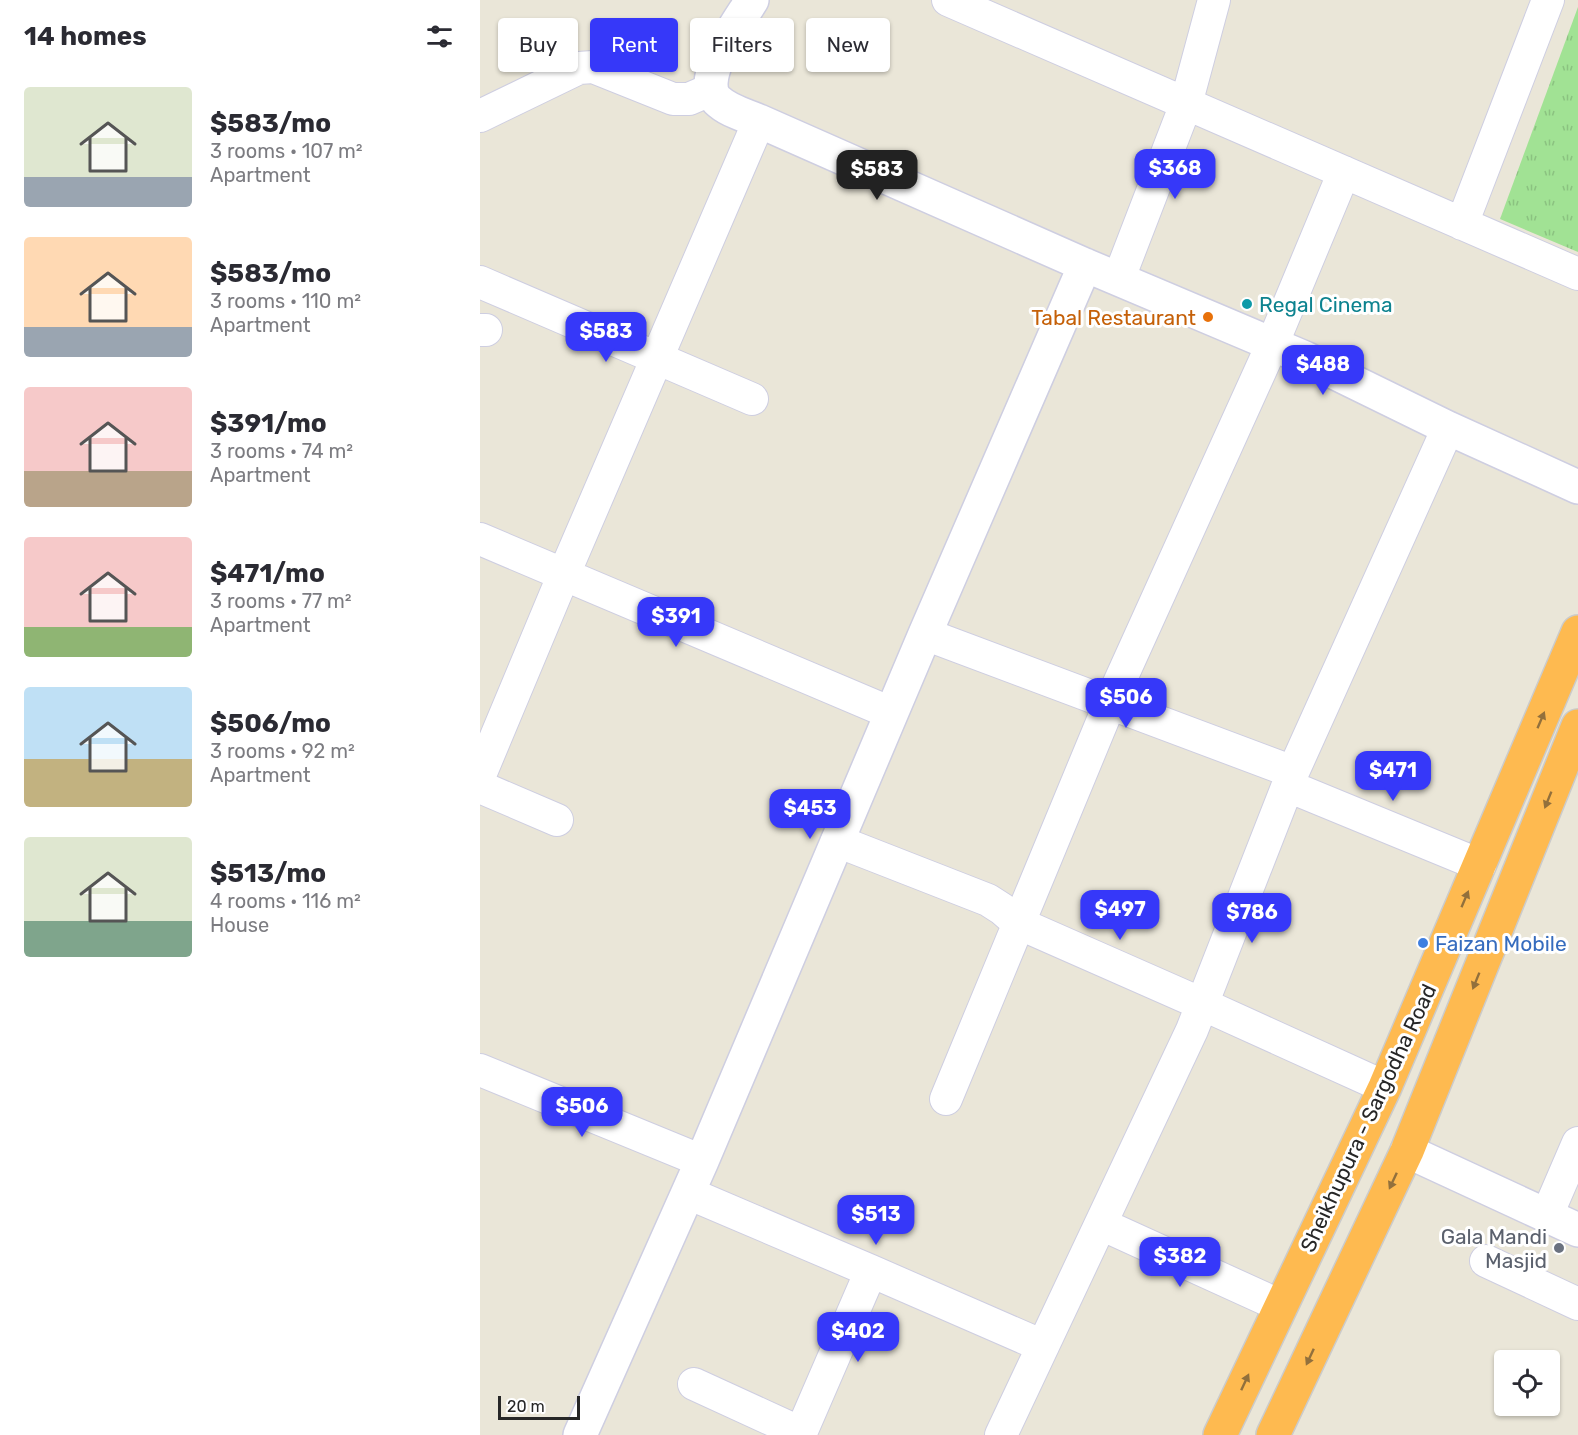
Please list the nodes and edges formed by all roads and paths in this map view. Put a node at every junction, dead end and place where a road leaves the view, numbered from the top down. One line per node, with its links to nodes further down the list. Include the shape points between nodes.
1 (752, 0): 5 (street, via 718,58)
2 (948, 0): 6 (street)
3 (1214, 0): 6 (street)
4 (1548, 0): 10 (street)
5 (710, 90): 7 (street, via 689,99 673,99 587,67); 8 (street, via 728,109)
6 (1186, 104): 9 (street); 13 (street)
7 (480, 116)
8 (759, 121): 11 (street); 16 (street)
9 (1344, 172): 10 (street); 15 (street)
10 (1462, 224): 12 (street)
11 (1085, 265): 13 (street); 23 (street)
12 (1578, 274)
13 (1119, 278): 15 (street)
14 (480, 282): 16 (street)
15 (1272, 345): 18 (street); 24 (street)
16 (657, 358): 17 (street); 21 (street)
17 (752, 399)
18 (1448, 428): 19 (street); 28 (street)
19 (1578, 487)
20 (480, 539): 21 (street)
21 (564, 574): 25 (street); 27 (street)
22 (1578, 632): 32 (highway, Sheikhupura - Sargodha Road, one-way to 22)
23 (925, 634): 24 (street); 25 (street)
24 (1110, 703): 28 (street); 33 (street)
25 (891, 713): 31 (street)
26 (1578, 726): 39 (highway, Sheikhupura - Sargodha Road, one-way to 39)
27 (480, 775)
28 (1291, 779): 32 (street); 34 (street)
29 (480, 787): 30 (street)
30 (557, 820)
31 (837, 841): 33 (street, via 988,900); 40 (street)
32 (1480, 865): 36 (highway, Sheikhupura - Sargodha Road, one-way to 32)
33 (1018, 923): 34 (street); 37 (street)
34 (1202, 1004): 36 (street); 43 (street)
35 (480, 1070): 40 (street)
36 (1385, 1087): 48 (highway, Sheikhupura - Sargodha Road)
37 (946, 1099)
38 (1578, 1143): 42 (street)
39 (1407, 1150): 42 (street); 55 (highway, Sheikhupura - Sargodha Road, one-way to 55)
40 (702, 1161): 41 (street)
41 (688, 1193): 46 (street); 52 (street)
42 (1547, 1215): 44 (street)
43 (1101, 1224): 48 (street); 49 (street)
44 (1578, 1230)
45 (1486, 1261): 47 (street)
46 (871, 1270): 49 (street); 51 (street)
47 (1578, 1304)
48 (1281, 1306): 54 (highway, Sheikhupura - Sargodha Road, one-way to 48)
49 (1043, 1346): 53 (street)
50 (694, 1384): 51 (street)
51 (800, 1434)
52 (580, 1435)
53 (1001, 1435)
54 (1220, 1435)
55 (1273, 1435)

